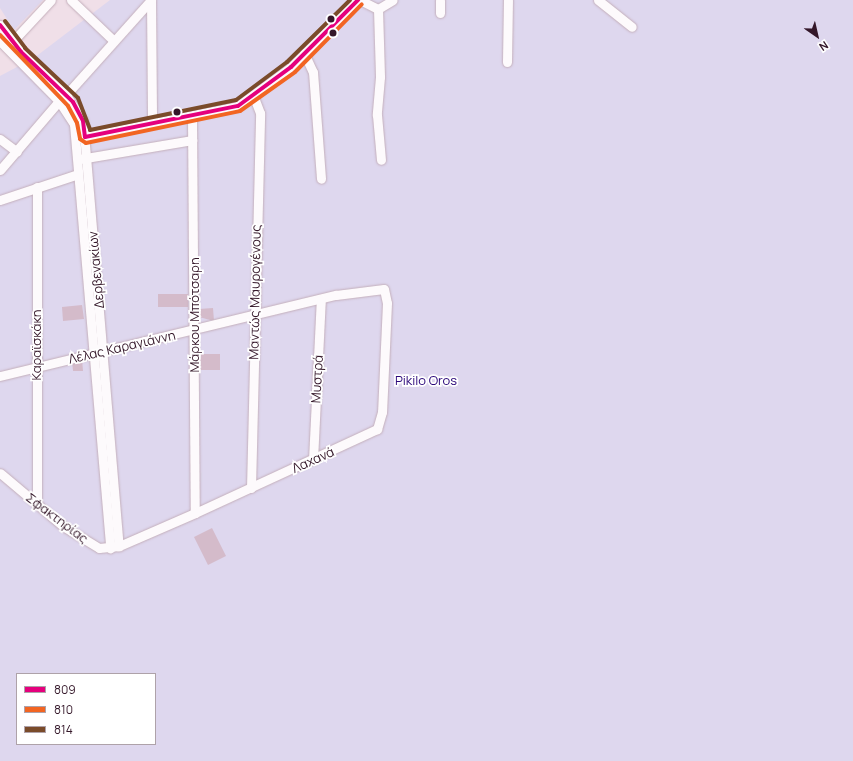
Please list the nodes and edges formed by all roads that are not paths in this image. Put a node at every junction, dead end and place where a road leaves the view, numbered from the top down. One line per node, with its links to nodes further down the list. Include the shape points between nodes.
1 (51, 0): 15 (street)
2 (71, 0): 13 (street)
3 (151, 0): 13 (street); 21 (street)
4 (359, 0): 9 (street); 16 (street)
5 (393, 0): 9 (street)
6 (440, 0): 10 (street)
7 (508, 0): 17 (street)
8 (598, 0): 12 (street)
9 (378, 9): 28 (street, via 380,77 377,115)
10 (440, 12)
11 (0, 25): 15 (street, Δερβενακίων)
12 (632, 27)
13 (114, 41): 19 (street)
14 (0, 42): 19 (street, Δερβενακίων)
15 (12, 42): 19 (street, Δερβενακίων)
16 (304, 53): 18 (street); 31 (street, via 313,72)
17 (507, 62)
18 (254, 97): 20 (street, via 238,106); 36 (street, Μαντώς Μαυρογένους, via 260,113)
19 (63, 98): 22 (street, Δερβενακίων, via 79,111); 23 (street, Δερβενακίων, via 71,116); 26 (street)
20 (192, 117): 21 (street); 25 (street, Μάρκου Μπότσαρη)
21 (152, 123): 22 (street)
22 (85, 137): 23 (street); 27 (street, Δερβενακίων)
23 (75, 138): 27 (street, Δερβενακίων)
24 (0, 139): 26 (street)
25 (192, 140): 27 (street); 37 (street, Μάρκου Μπότσαρη)
26 (17, 152): 29 (street)
27 (82, 159): 30 (street, Δερβενακίων); 38 (street, Δερβενακίων)
28 (381, 160)
29 (0, 170)
30 (78, 174): 32 (street); 39 (street, Δερβενακίων)
31 (321, 179)
32 (37, 187): 33 (street); 40 (street, Καραϊσκάκη)
33 (0, 200)
34 (384, 289): 35 (street, Λέλας Καραγιάννη); 42 (street, Λαχανά, via 385,363 382,412 377,429)
35 (321, 299): 36 (street, Λέλας Καραγιάννη); 42 (street, Μυστρά)
36 (255, 316): 37 (street, Λέλας Καραγιάννη); 44 (street, Μαντώς Μαυρογένους)
37 (194, 331): 38 (street, Λέλας Καραγιάννη); 46 (street, Μάρκου Μπότσαρη)
38 (102, 350): 39 (street, Λέλας Καραγιάννη); 47 (street, Δερβενακίων)
39 (93, 353): 40 (street, Λέλας Καραγιάννη); 47 (street, Δερβενακίων)
40 (35, 369): 41 (street, Λέλας Καραγιάννη); 45 (street, Καραϊσκάκη)
41 (0, 376)
42 (313, 460): 44 (street, Λαχανά)
43 (0, 473): 45 (street, Σφακτηρίας)
44 (251, 488): 46 (street, Λαχανά)
45 (37, 504): 47 (street, Σφακτηρίας, via 90,544)
46 (195, 513): 47 (street, Λαχανά)
47 (114, 547)

